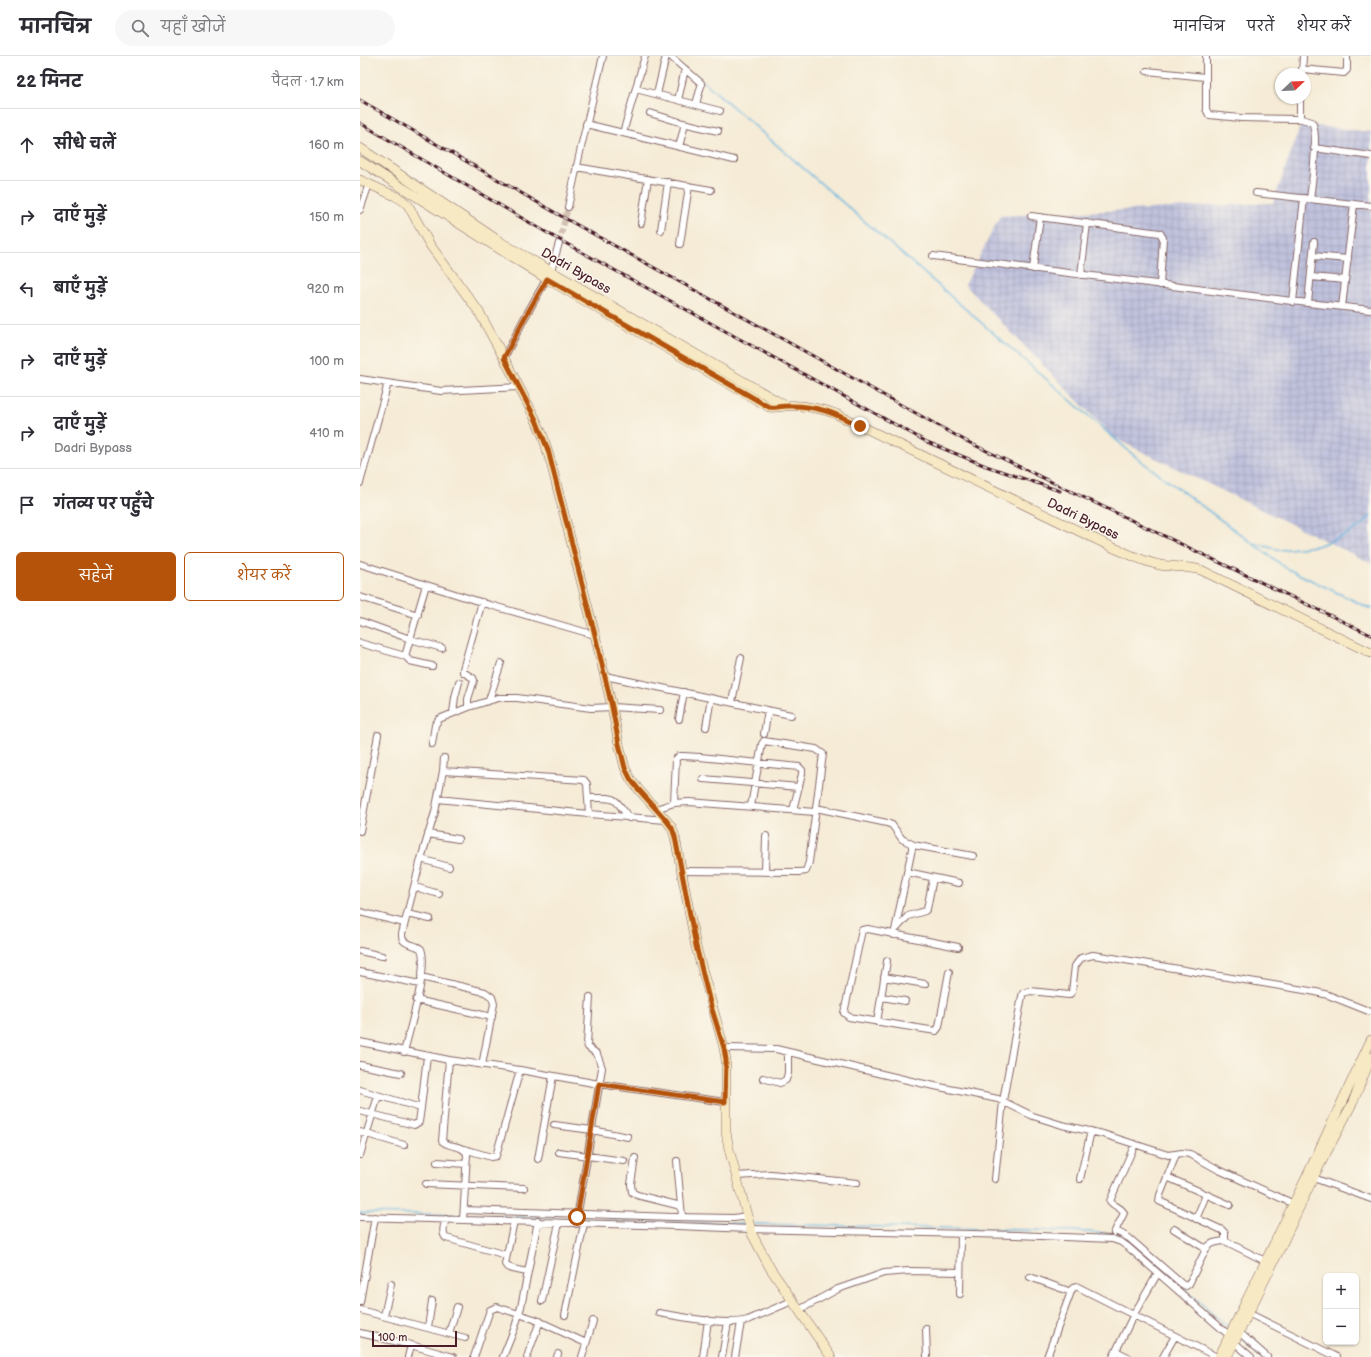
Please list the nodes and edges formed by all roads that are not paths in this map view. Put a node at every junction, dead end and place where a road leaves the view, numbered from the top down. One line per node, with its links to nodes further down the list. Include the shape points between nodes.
1 (603, 56): 22 (street)
2 (645, 56): 13 (street)
3 (666, 56): 14 (street)
4 (670, 56): 9 (street)
5 (1206, 56): 12 (street)
6 (1303, 56): 8 (street)
7 (1347, 56): 11 (street, via 1347,70 1344,73)
8 (1302, 68)
9 (685, 69): 15 (street); 16 (street, via 701,84)
10 (1147, 71): 12 (street)
11 (1311, 72)
12 (1206, 77): 20 (street, via 1206,109 1209,115)
13 (636, 89): 14 (street); 24 (street)
14 (657, 94): 15 (street)
15 (678, 100): 16 (street)
16 (696, 104): 18 (street)
17 (1299, 104): 20 (street)
18 (720, 111)
19 (650, 113): 21 (street)
20 (1298, 118): 27 (street, via 1314,124)
21 (683, 123): 23 (street); 25 (street)
22 (586, 124): 24 (street); 31 (street)
23 (718, 131)
24 (623, 133): 25 (street)
25 (679, 147): 29 (street)
26 (360, 148): 55 (main road, Dadri Bypass)
27 (1314, 148): 28 (street); 38 (street)
28 (1371, 156)
29 (734, 160)
30 (360, 161): 55 (main road, Dadri Bypass)
31 (576, 167): 32 (street); 41 (street)
32 (648, 179): 34 (street); 45 (street)
33 (364, 182): 42 (street); 64 (main road, via 408,205 430,245 479,312)
34 (668, 182): 35 (street); 47 (street)
35 (689, 186): 36 (street); 50 (street)
36 (711, 190)
37 (1256, 193): 38 (street)
38 (1307, 199): 39 (street); 60 (street)
39 (1354, 204): 40 (street); 53 (street)
40 (1371, 206)
41 (568, 207)
42 (360, 210)
43 (1031, 216): 44 (street)
44 (1040, 217): 46 (street); 54 (street)
45 (641, 223)
46 (1087, 223): 56 (street); 59 (street, via 1160,233 1163,238)
47 (661, 230)
48 (1314, 242): 52 (street)
49 (559, 243): 55 (street)
50 (680, 244)
51 (933, 256): 54 (street)
52 (1313, 256): 53 (street); 57 (street)
53 (1348, 259): 58 (street)
54 (1033, 269): 56 (street)
55 (549, 275): 64 (street); 79 (main road, Dadri Bypass, via 769,407 822,409 836,414 1114,548 1147,562 1201,570)
56 (1081, 275): 59 (street)
57 (1311, 277): 58 (street); 61 (street)
58 (1345, 280): 62 (street)
59 (1160, 285): 60 (street)
60 (1293, 302): 61 (street)
61 (1308, 303): 62 (street)
62 (1342, 307): 63 (street)
63 (1371, 310)
64 (504, 358): 67 (main road)
65 (360, 379): 66 (street)
66 (388, 383): 67 (street, via 442,391); 68 (street)
67 (518, 387): 75 (main road, via 536,420 548,450)
68 (360, 483)
69 (360, 564): 70 (street)
70 (426, 585): 72 (street); 73 (street)
71 (360, 597): 73 (street)
72 (482, 602): 75 (street); 90 (street, via 463,669 463,672 474,680)
73 (418, 615): 76 (street)
74 (360, 621): 76 (street)
75 (595, 635): 84 (main road)
76 (410, 639): 78 (street); 80 (street)
77 (360, 643): 80 (street)
78 (442, 648)
79 (1371, 653)
80 (405, 656): 83 (street, via 410,661)
81 (741, 658): 89 (street)
82 (501, 663): 88 (street)
83 (432, 666)
84 (605, 676): 86 (street); 91 (main road)
85 (459, 682): 94 (street)
86 (684, 692): 87 (street); 96 (street)
87 (711, 698): 89 (street); 97 (street)
88 (489, 700): 90 (street); 91 (street, via 509,698 591,708)
89 (732, 702): 93 (street)
90 (468, 707): 94 (street)
91 (612, 707): 92 (street); 111 (main road, via 625,768 635,785)
92 (660, 710)
93 (768, 710): 95 (street); 98 (street)
94 (453, 713): 100 (street, via 437,720)
95 (791, 715)
96 (679, 719)
97 (706, 727)
98 (764, 734)
99 (378, 735): 117 (street)
100 (432, 744)
101 (444, 758): 103 (street)
102 (758, 762): 105 (street); 106 (street, via 799,767 802,770); 109 (street, via 678,756 675,762); 113 (street, via 764,741 821,752 824,756)
103 (443, 771): 107 (street, via 582,780 587,784); 108 (street)
104 (703, 779): 105 (street)
105 (754, 784): 106 (street); 110 (street)
106 (799, 788): 112 (street)
107 (589, 798): 114 (street); 115 (street, via 614,798)
108 (438, 799): 114 (street); 118 (street)
109 (674, 803): 110 (street); 111 (street)
110 (751, 806): 112 (street)
111 (656, 809): 116 (main road)
112 (793, 810): 113 (street)
113 (816, 810): 121 (street, via 887,822 901,838); 126 (street, via 807,869 799,872)
114 (589, 814): 115 (street)
115 (629, 818): 116 (street)
116 (666, 820): 125 (main road, via 675,837)
117 (360, 831)
118 (428, 834): 120 (street); 123 (street)
119 (766, 836): 126 (street)
120 (458, 839)
121 (913, 845): 122 (street); 127 (street)
122 (973, 856)
123 (421, 859): 124 (street); 130 (street)
124 (449, 866)
125 (682, 871): 126 (street); 155 (main road, via 696,946)
126 (764, 872)
127 (907, 872): 128 (street); 136 (street)
128 (934, 878): 129 (street); 136 (street, via 927,909 908,916)
129 (959, 883)
130 (415, 887): 131 (street); 133 (street)
131 (439, 894)
132 (360, 912): 135 (street)
133 (407, 914): 134 (street); 135 (street)
134 (430, 919)
135 (404, 923): 144 (street, via 403,940 418,947 422,952)
136 (894, 933): 137 (street); 152 (street, via 868,929 861,932 844,1013 849,1017)
137 (958, 947)
138 (360, 951): 139 (street)
139 (382, 956)
140 (887, 961): 143 (street)
141 (360, 972): 144 (street)
142 (949, 972): 152 (street, via 938,1030)
143 (884, 977): 145 (street); 147 (street)
144 (420, 981): 148 (street); 151 (street, via 470,988 490,994 494,1000)
145 (925, 984)
146 (590, 997): 167 (street, via 587,1044 596,1052 602,1068)
147 (882, 998): 149 (street); 152 (street)
148 (416, 1000): 151 (street); 156 (street)
149 (905, 1001)
150 (1371, 1012): 170 (street, via 1328,994 1141,962 1085,956 1075,966 1072,992 1069,996 1030,991 1023,993)
151 (492, 1017): 162 (street)
152 (877, 1022)
153 (1371, 1040): 196 (main road)
154 (360, 1042): 156 (street)
155 (724, 1048): 157 (street, via 776,1049); 171 (main road)
156 (404, 1052): 158 (street)
157 (788, 1052): 166 (street, via 786,1080 780,1082); 170 (street)
158 (427, 1056): 160 (street); 172 (street)
159 (1371, 1057): 196 (main road, via 1353,1102)
160 (448, 1060): 162 (street); 183 (street, via 442,1141)
161 (360, 1065): 164 (street)
162 (482, 1065): 163 (street)
163 (520, 1070): 165 (street); 183 (street, via 496,1156 491,1157)
164 (401, 1073)
165 (553, 1076): 167 (street); 189 (street)
166 (763, 1078)
167 (599, 1084): 171 (street); 176 (street)
168 (360, 1090): 169 (street)
169 (378, 1096): 172 (street); 174 (street)
170 (1003, 1101): 177 (street, via 1062,1126); 198 (street)
171 (725, 1102): 194 (main road, via 726,1132)
172 (421, 1108): 174 (street, via 419,1122 414,1125)
173 (360, 1111): 174 (street)
174 (372, 1114): 179 (street)
175 (554, 1126): 176 (street)
176 (592, 1130): 180 (street); 187 (street)
177 (1091, 1131): 181 (street); 197 (street)
178 (360, 1132): 179 (street)
179 (367, 1134): 182 (street); 185 (street)
180 (628, 1137)
181 (1135, 1144): 186 (street, via 1163,1154); 222 (street, via 1110,1201 1124,1214)
182 (404, 1145)
183 (464, 1149): 193 (street, via 467,1154)
184 (559, 1152): 187 (street)
185 (360, 1155)
186 (1176, 1155): 195 (street); 205 (street, via 1190,1154)
187 (587, 1156): 190 (street); 213 (street)
188 (635, 1158): 206 (street, via 632,1192 637,1196)
189 (538, 1159)
190 (624, 1161)
191 (677, 1161): 206 (street)
192 (437, 1162): 193 (street)
193 (466, 1164): 201 (street)
194 (736, 1176): 199 (street, via 761,1173); 217 (main road)
195 (1167, 1177): 203 (street); 214 (street, via 1159,1201)
196 (1310, 1177): 204 (street); 205 (main road); 244 (main road, via 1277,1255)
197 (1080, 1179)
198 (995, 1180)
199 (857, 1183)
200 (426, 1184): 201 (street)
201 (465, 1187): 202 (street); 208 (street)
202 (524, 1188)
203 (1206, 1195): 207 (street); 214 (street)
204 (1371, 1199)
205 (1294, 1204): 226 (main road)
206 (681, 1206): 211 (street)
207 (1230, 1206)
208 (463, 1215): 212 (street); 213 (street); 215 (street)
209 (360, 1217): 210 (street)
210 (375, 1217): 212 (street); 232 (street)
211 (682, 1217): 213 (street); 217 (street, via 734,1218)
212 (446, 1219): 225 (street, via 443,1232 446,1238)
213 (577, 1219): 218 (street); 219 (street)
214 (1196, 1219): 223 (street, via 1223,1231)
215 (514, 1221): 216 (street); 225 (street)
216 (538, 1221): 218 (street); 227 (street)
217 (748, 1222): 219 (street, via 677,1226); 221 (street); 237 (main road, via 759,1249)
218 (559, 1223): 236 (street)
219 (584, 1224): 246 (street)
220 (1174, 1229): 224 (street)
221 (961, 1234): 222 (street); 228 (street)
222 (1114, 1235): 224 (street, via 1129,1238 1184,1286 1188,1284); 229 (street)
223 (1225, 1241): 224 (street, via 1211,1243); 226 (street)
224 (1206, 1249)
225 (506, 1255): 227 (street, via 506,1266)
226 (1265, 1261): 257 (main road)
227 (527, 1272): 242 (street)
228 (960, 1272): 234 (street); 241 (street, via 884,1273 838,1289)
229 (1158, 1273): 245 (street); 257 (street)
230 (1030, 1277): 233 (street)
231 (391, 1284): 247 (street)
232 (361, 1288): 238 (street)
233 (1071, 1292): 245 (street, via 1074,1286 1079,1287); 276 (street)
234 (960, 1294)
235 (432, 1301): 253 (street)
236 (542, 1301)
237 (792, 1301): 241 (main road); 252 (street)
238 (360, 1302)
239 (457, 1307): 255 (street)
240 (360, 1310): 247 (street)
241 (799, 1310): 274 (main road)
242 (519, 1313): 250 (street); 267 (street, via 497,1307 490,1310); 268 (street)
243 (659, 1313): 249 (street)
244 (1248, 1313): 257 (main road); 263 (street)
245 (1134, 1314): 258 (street); 262 (street)
246 (565, 1315)
247 (384, 1316): 253 (street)
248 (593, 1320): 260 (street)
249 (708, 1320): 251 (street); 271 (street)
250 (540, 1321): 260 (street); 269 (street)
251 (728, 1322): 252 (street); 272 (street)
252 (741, 1322): 273 (street)
253 (428, 1327): 255 (street)
254 (926, 1329): 275 (street)
255 (449, 1333): 259 (street)
256 (360, 1334): 261 (street)
257 (1234, 1335): 279 (main road); 280 (main road); 281 (street); 282 (street)
258 (1175, 1336): 278 (street); 279 (street)
259 (465, 1338)
260 (586, 1343): 270 (street)
261 (411, 1345): 264 (street); 266 (street)
262 (1114, 1354): 277 (street)
263 (1325, 1354): 283 (street)
264 (435, 1355): 265 (street)
265 (449, 1356)
266 (408, 1357)
267 (474, 1357)
268 (503, 1357)
269 (527, 1357)
270 (582, 1357)
271 (703, 1357)
272 (722, 1357)
273 (735, 1357)
274 (831, 1357)
275 (927, 1357)
276 (1047, 1357)
277 (1128, 1357)
278 (1163, 1357)
279 (1218, 1357)
280 (1227, 1357)
281 (1251, 1357)
282 (1267, 1357)
283 (1337, 1357)

